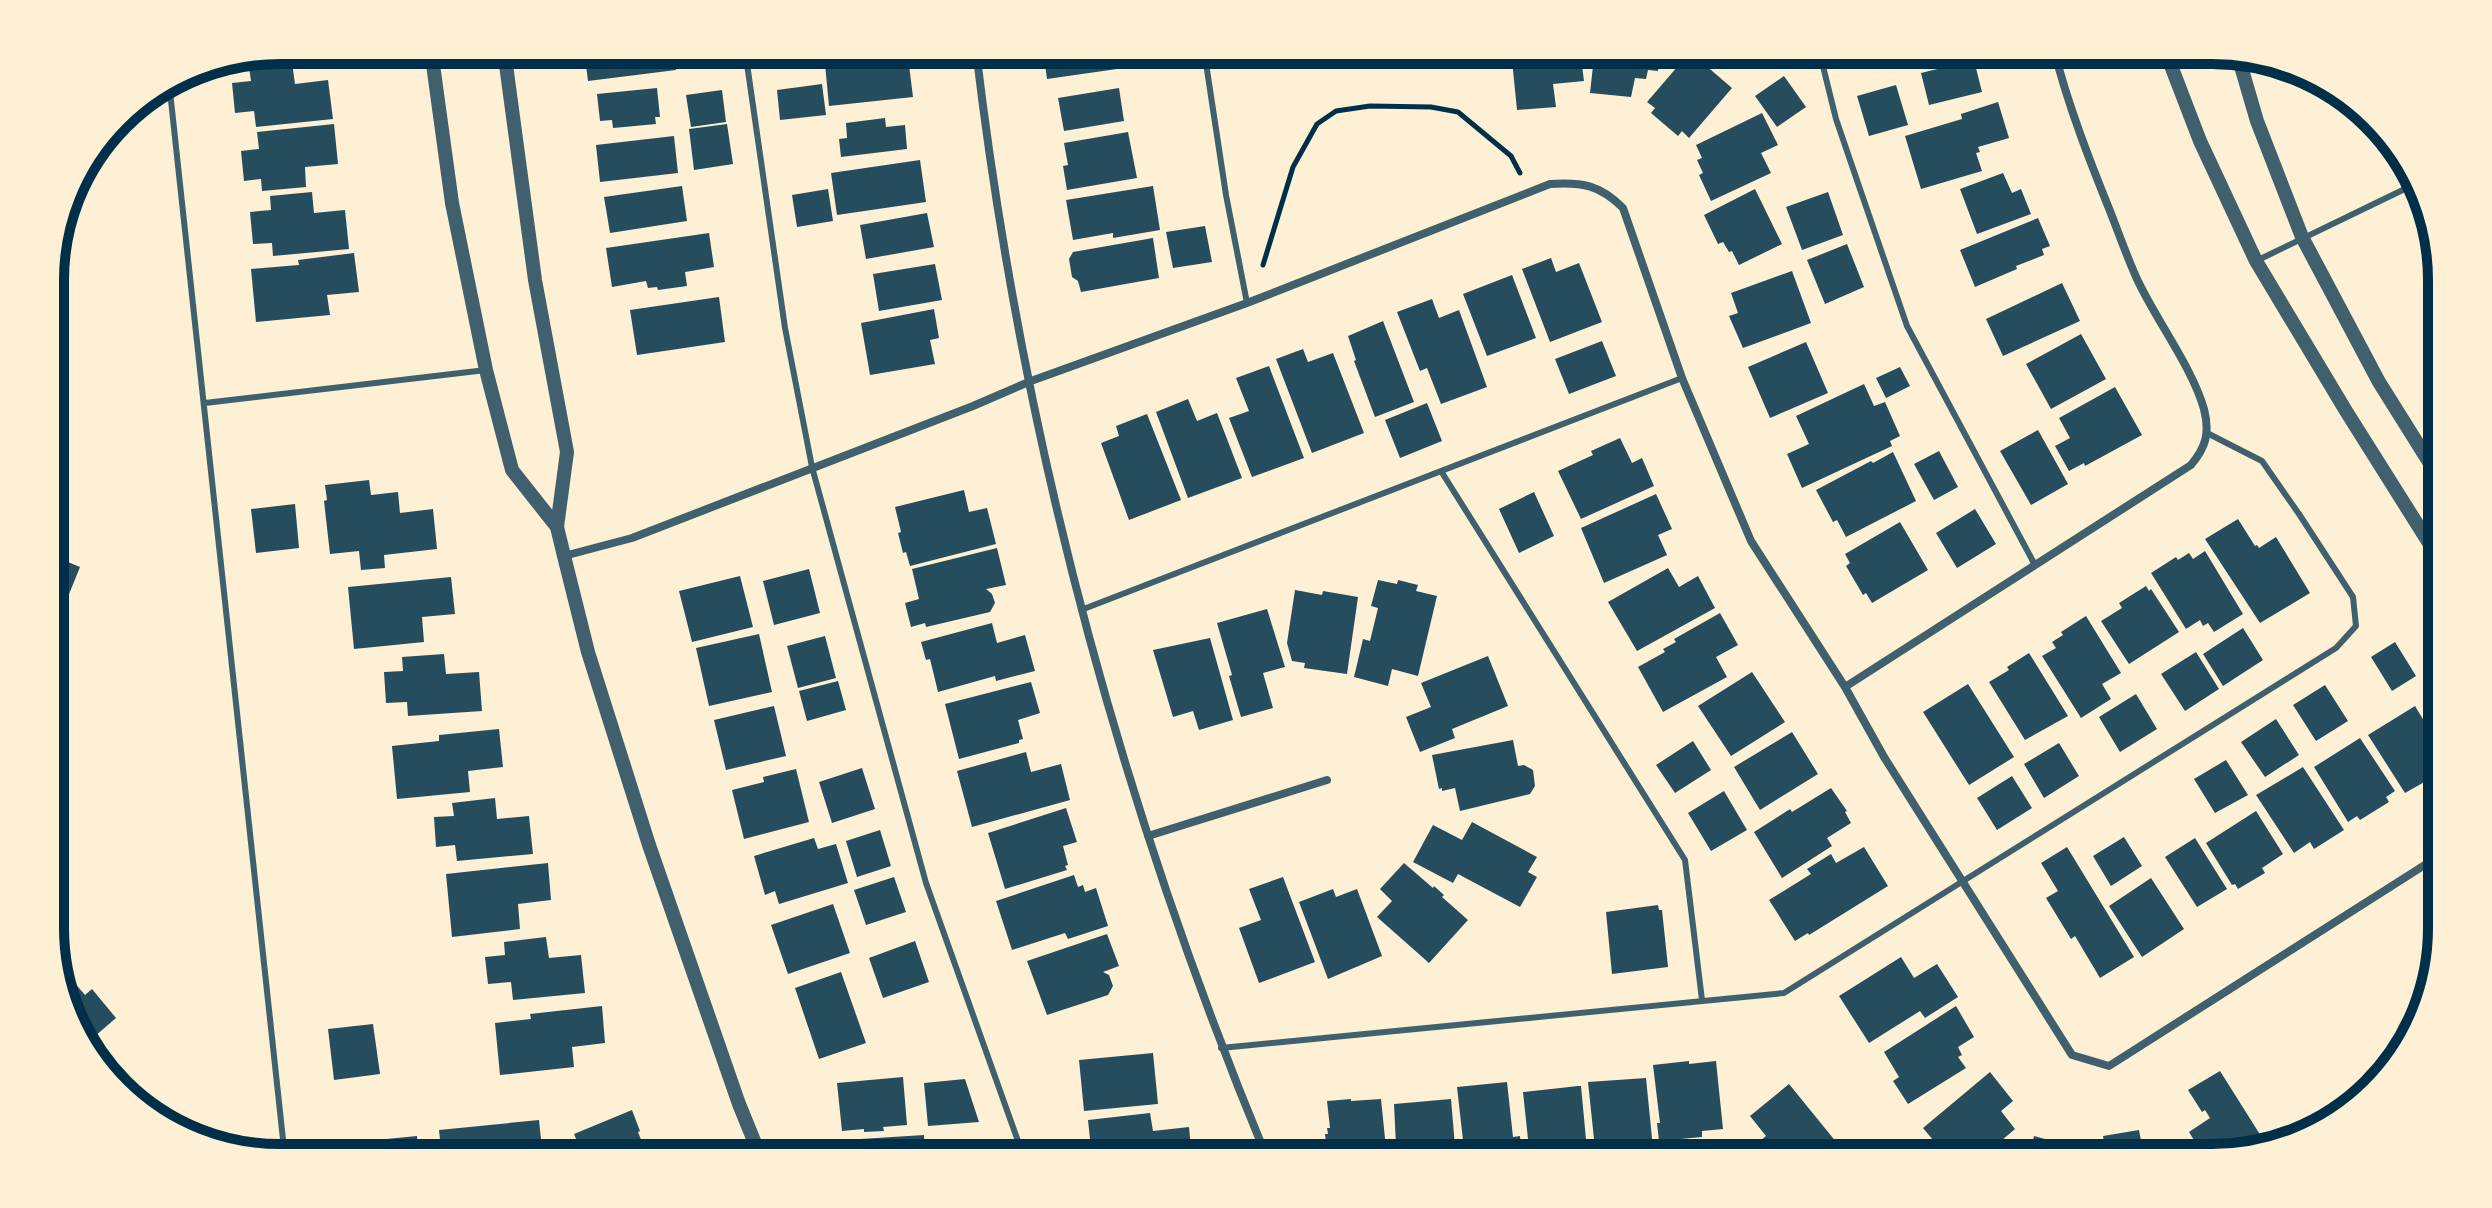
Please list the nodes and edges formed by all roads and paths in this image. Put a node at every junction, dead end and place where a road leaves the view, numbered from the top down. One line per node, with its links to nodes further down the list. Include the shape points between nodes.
1 (433, 64): 16 (street, via 452,203)
2 (506, 64): 25 (street, via 535,280 567,452)
3 (747, 64): 23 (lane, via 785,328)
4 (978, 64): 18 (street, via 990,168)
5 (1206, 64): 15 (lane)
6 (1822, 64): 28 (lane, via 1907,326)
7 (2057, 64): 20 (street, via 2097,178 2138,279 2194,385)
8 (2170, 64): 14 (street)
9 (2241, 66): 13 (street)
10 (170, 94): 19 (lane)
11 (2407, 188): 13 (lane)
12 (1529, 193): 15 (street); 15 (path, via 1511,156 1458,112 1370,106 1336,111 1317,124 1293,167); 17 (street, via 1550,184 1591,186 1623,208)
13 (2302, 237): 14 (lane); 21 (street, via 2379,382)
14 (2256, 261): 26 (street)
15 (1247, 303): 18 (street)
16 (486, 370): 19 (lane); 25 (street, via 512,470)
17 (1682, 378): 24 (lane); 30 (street, via 1751,541)
18 (1031, 381): 23 (street); 29 (street)
19 (205, 403): 37 (lane)
20 (2207, 433): 28 (street, via 2203,450 2191,465); 34 (lane, via 2262,461 2353,597 2356,626 2336,648)
21 (2426, 457): 22 (street)
22 (2428, 460)
23 (812, 467): 27 (street, via 632,538); 39 (lane, via 926,883)
24 (1441, 471): 29 (lane); 35 (lane, via 1685,860)
25 (557, 527): 27 (street)
26 (2428, 541)
27 (564, 556): 38 (street, via 588,652 649,845)
28 (2035, 565): 30 (street)
29 (1080, 610): 32 (street)
30 (1845, 687): 34 (street)
31 (1327, 780): 32 (street)
32 (1148, 836): 36 (street)
33 (2428, 863): 34 (street, via 2109,1066 2072,1055)
34 (1964, 881): 35 (lane, via 1784,993)
35 (1702, 1000): 36 (lane)
36 (1221, 1048): 40 (street)
37 (284, 1144)
38 (755, 1144)
39 (1019, 1144)
40 (1261, 1144)

